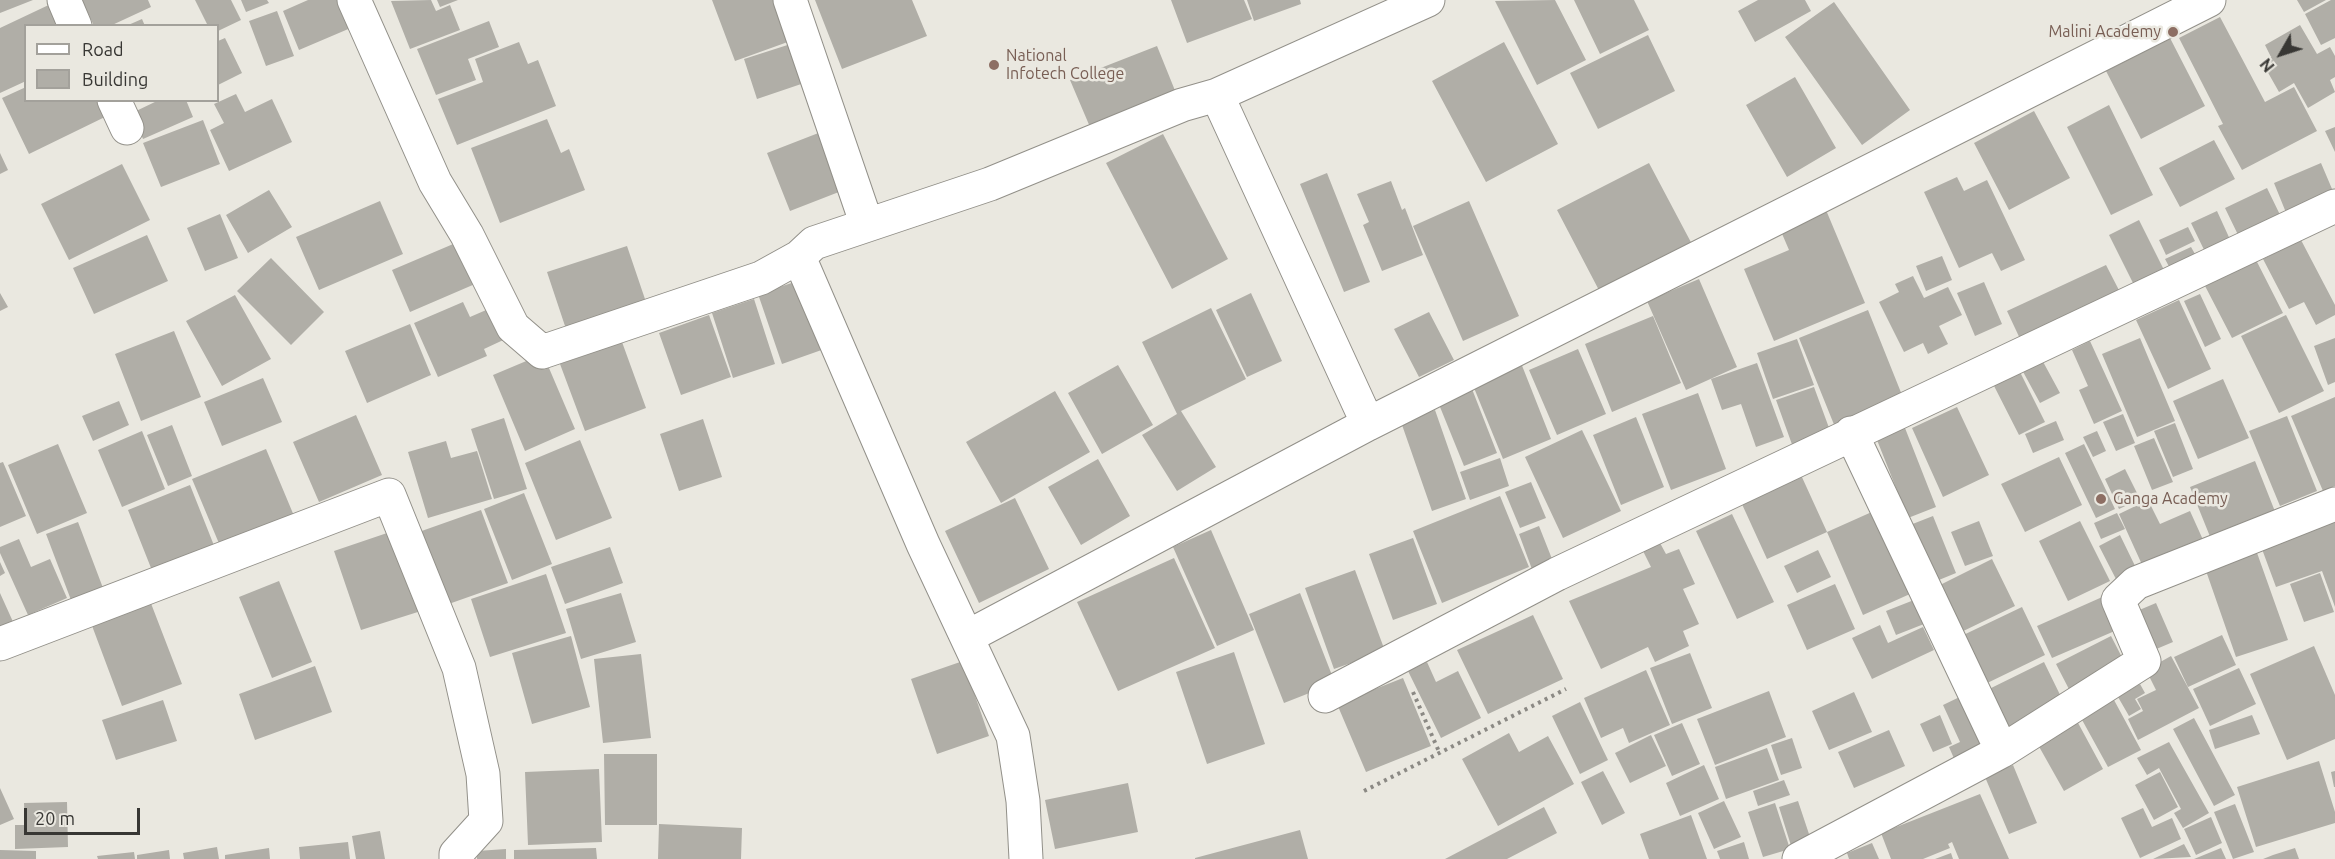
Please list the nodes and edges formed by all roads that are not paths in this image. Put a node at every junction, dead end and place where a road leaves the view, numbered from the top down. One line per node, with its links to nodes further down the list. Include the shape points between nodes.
1 (63, 0): 6 (street)
2 (354, 0): 10 (street, via 435,182 467,235 513,327 542,352 761,278)
3 (790, 0): 9 (street)
4 (1428, 0): 7 (street)
5 (2209, 0): 11 (street)
6 (74, 24)
7 (1217, 96): 9 (street, via 1182,105 990,184); 11 (street)
8 (2335, 206): 12 (street)
9 (867, 225): 10 (street, via 814,243)
10 (799, 257): 14 (street)
11 (1368, 424): 14 (street)
12 (1851, 433): 16 (street, via 1557,574); 17 (street)
13 (2335, 504): 17 (street, via 2136,583 2118,600 2144,661)
14 (967, 637): 19 (street, via 1013,736 1023,801)
15 (0, 644): 18 (street, via 389,495 459,668 483,774 486,821 456,854)
16 (1325, 696)
17 (2002, 751): 20 (street)
18 (456, 859)
19 (1026, 859)
20 (1799, 859)

